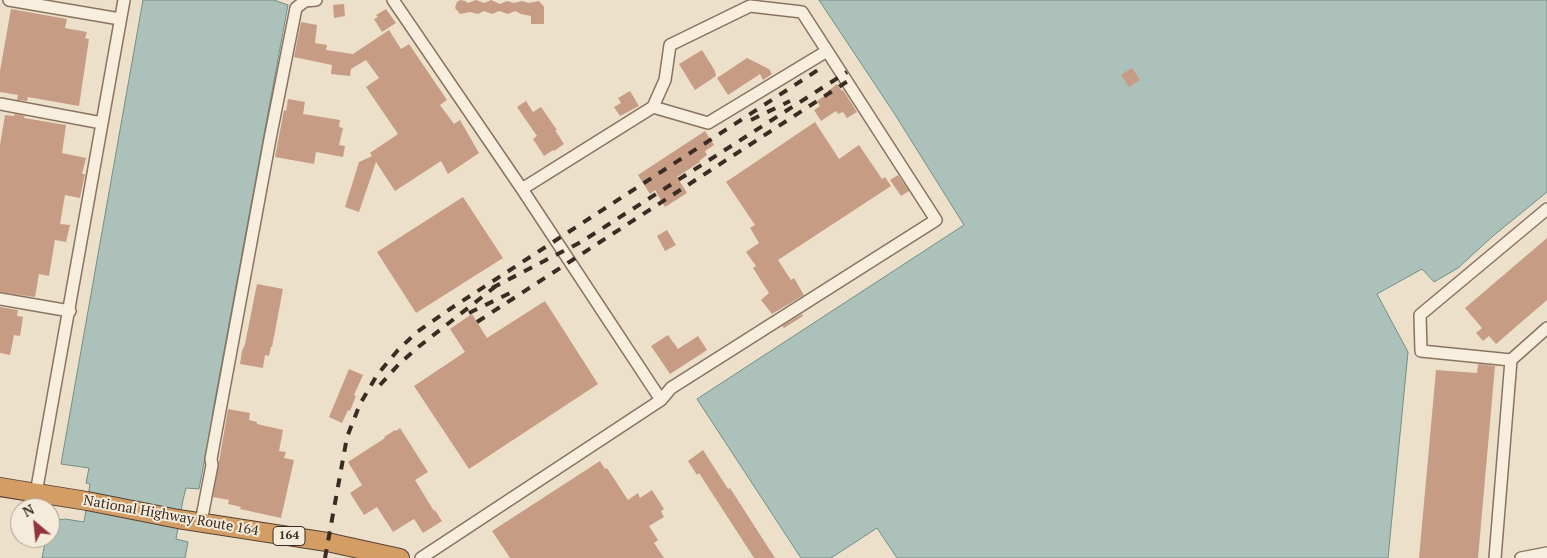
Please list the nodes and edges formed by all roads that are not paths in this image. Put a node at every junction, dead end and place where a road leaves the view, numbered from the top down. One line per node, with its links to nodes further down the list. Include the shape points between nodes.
1 (9, 0): 5 (street)
2 (124, 0): 5 (street)
3 (316, 0): 19 (street, via 296,8)
4 (393, 0): 10 (street)
5 (120, 19): 9 (street)
6 (827, 51): 8 (street, via 708,123); 8 (street, via 802,12 750,6 670,45 665,80); 16 (street, via 936,220 671,388)
7 (0, 104): 9 (street)
8 (653, 107): 10 (street)
9 (102, 124): 13 (street)
10 (522, 189): 16 (street)
11 (1547, 209): 15 (street, via 1420,315 1421,351)
12 (0, 299): 13 (street)
13 (70, 311): 18 (street)
14 (1547, 328): 15 (street)
15 (1511, 360): 24 (street)
16 (661, 400): 23 (street)
17 (0, 487): 18 (highway, National Highway Route 164 / 164)
18 (36, 493): 19 (highway, National Highway Route 164 / 164)
19 (202, 522): 20 (highway, National Highway Route 164 / 164)
20 (349, 552): 22 (highway, National Highway Route 164 / 164)
21 (1547, 552): 25 (street)
22 (400, 558)
23 (421, 558)
24 (1496, 558)
25 (1521, 558)

